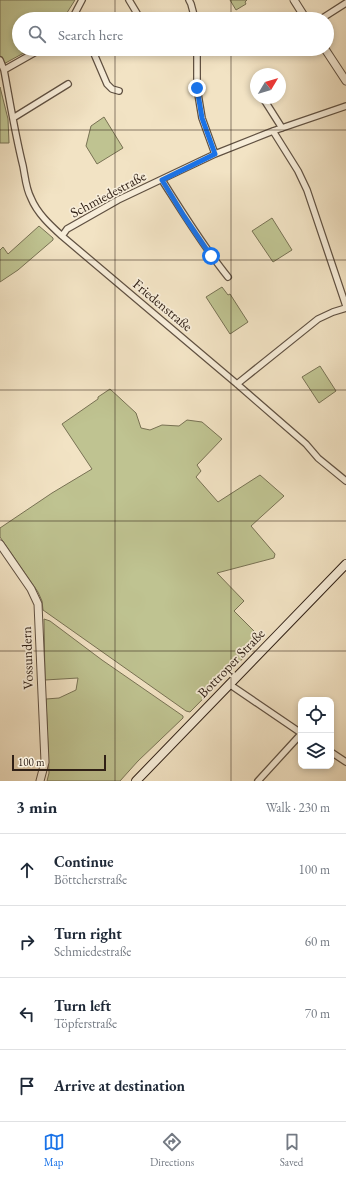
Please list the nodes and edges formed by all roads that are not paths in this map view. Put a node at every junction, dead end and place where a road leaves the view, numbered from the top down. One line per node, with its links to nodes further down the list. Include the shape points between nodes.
1 (82, 0): 6 (street)
2 (129, 0): 7 (street)
3 (189, 0): 8 (street)
4 (294, 0): 9 (street)
5 (346, 3): 10 (street)
6 (76, 12)
7 (137, 12)
8 (193, 12)
9 (302, 12)
10 (332, 12)
11 (29, 56): 16 (street)
12 (95, 56): 19 (street, via 107,84)
13 (197, 56): 25 (street, via 197,88 202,118)
14 (330, 56): 17 (street)
15 (0, 60): 16 (street, Friedenstraße)
16 (4, 70): 22 (street, Friedenstraße)
17 (346, 81)
18 (68, 84): 22 (street)
19 (119, 91)
20 (267, 104): 23 (street)
21 (346, 106): 23 (street, Schmiedestraße)
22 (13, 118): 27 (street, Friedenstraße, via 30,198 38,212)
23 (282, 128): 24 (street, Schmiedestraße)
24 (273, 131): 25 (street, Schmiedestraße); 29 (street, via 307,190)
25 (215, 154): 26 (street, Schmiedestraße)
26 (162, 180): 27 (street, Schmiedestraße, via 118,200 67,229); 28 (street, via 211,256)
27 (62, 236): 30 (street, Friedenstraße)
28 (228, 277)
29 (346, 307): 30 (street, via 318,320)
30 (237, 384): 31 (street, Friedenstraße)
31 (346, 480)
32 (0, 544): 39 (street, Vossundern, via 31,589 38,604 45,762)
33 (346, 564): 34 (main road, Bottroper Straße)
34 (229, 684): 35 (street); 40 (main road, Bottroper Straße)
35 (300, 733)
36 (298, 737): 41 (street)
37 (334, 754): 38 (street)
38 (346, 762)
39 (40, 781)
40 (136, 781)
41 (258, 781)

